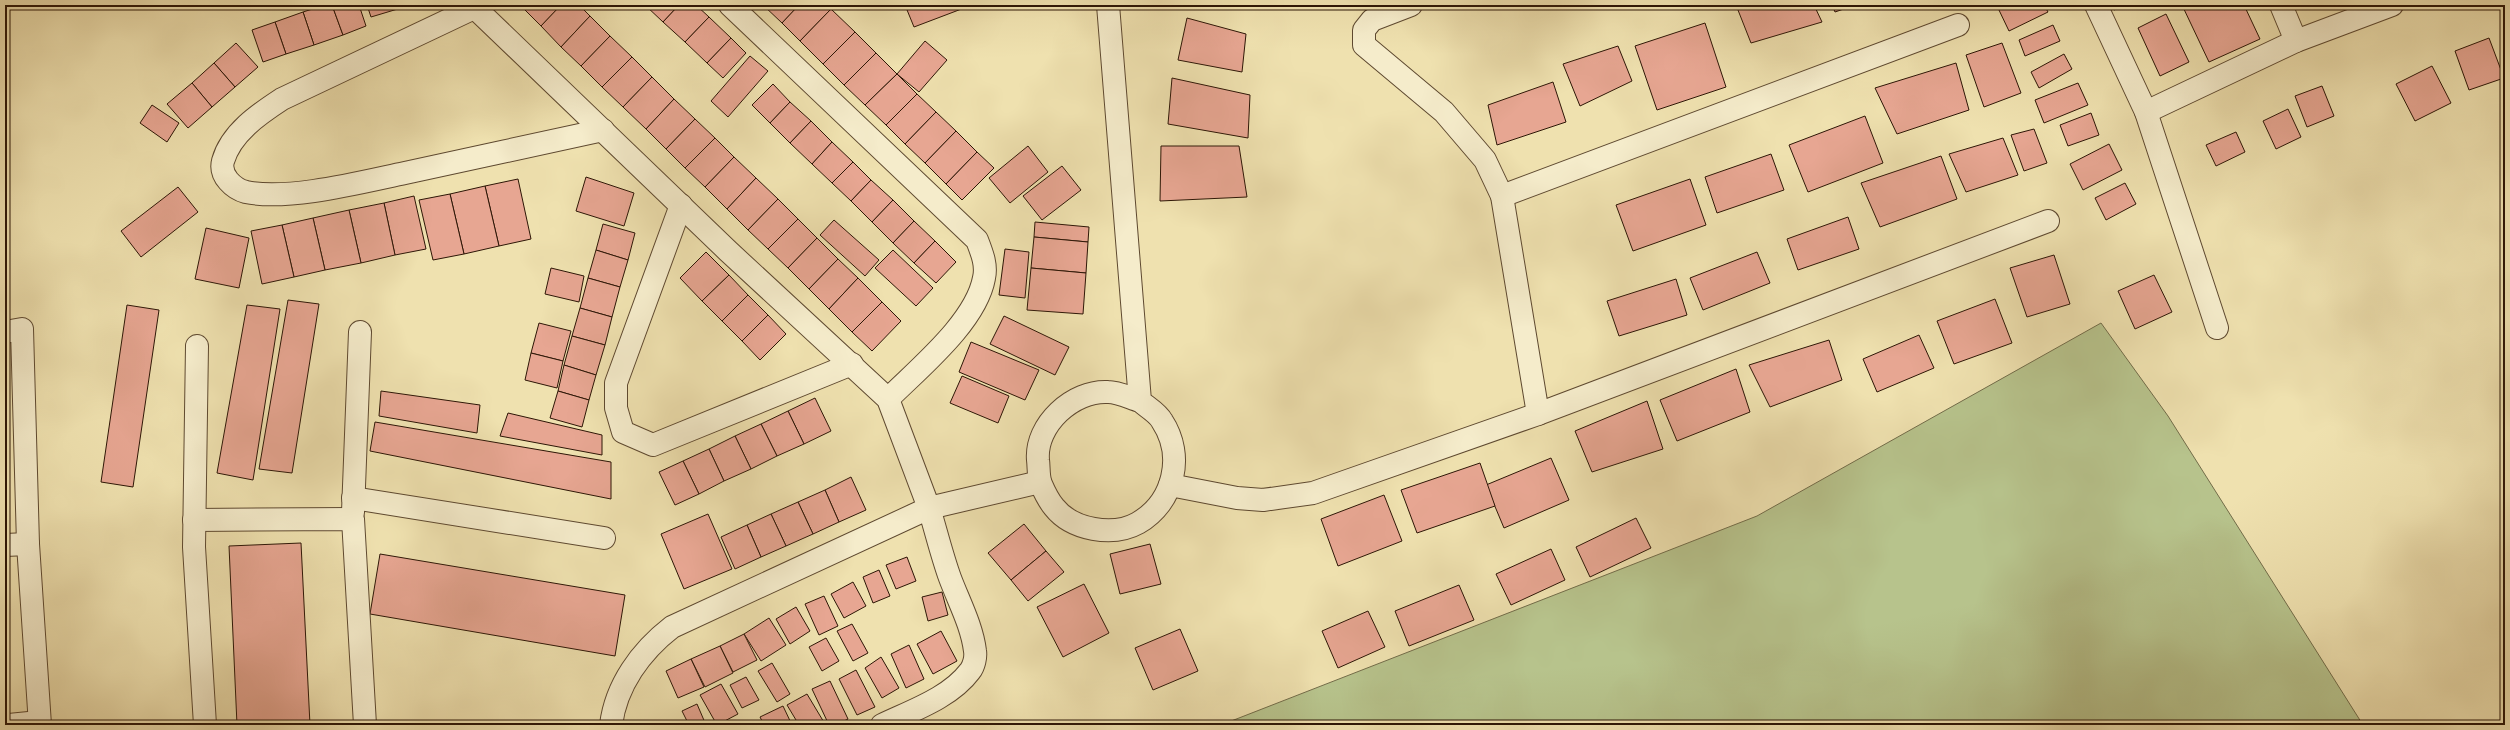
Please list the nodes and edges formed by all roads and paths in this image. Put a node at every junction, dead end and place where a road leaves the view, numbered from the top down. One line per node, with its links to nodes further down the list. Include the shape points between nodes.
1 (730, 5): 20 (street, via 977,240 984,257 984,278 977,301 954,332)
2 (1108, 5): 21 (street)
3 (1411, 5): 12 (street, via 1372,20 1364,30 1364,45 1444,112 1486,160)
4 (2096, 5): 10 (street)
5 (2281, 5): 9 (street)
6 (2392, 5): 9 (street)
7 (473, 6): 11 (street); 11 (street, via 282,99 258,114 228,150 223,163 226,177 235,189 268,194 337,187)
8 (1958, 25): 12 (street)
9 (2296, 41): 10 (street)
10 (2146, 112): 15 (street)
11 (603, 130): 13 (street)
12 (1502, 196): 22 (street)
13 (681, 205): 19 (street); 19 (street, via 616,383 616,408 623,432 653,445)
14 (2048, 221): 22 (street)
15 (2217, 328)
16 (5, 332): 29 (street, via 22,329)
17 (360, 332): 25 (street)
18 (197, 346): 27 (street)
19 (852, 364): 20 (street)
20 (888, 399): 26 (street)
21 (1140, 401): 23 (street, via 1108,392 1076,398 1051,419 1037,449); 24 (street, via 1162,420 1174,448 1174,478)
22 (1538, 414): 24 (street, via 1313,492 1284,498 1237,498)
23 (1040, 482): 24 (street, via 1055,508 1079,526 1109,531 1137,524 1161,504); 26 (street)
24 (1170, 485)
25 (353, 508): 27 (street); 28 (street); 34 (street)
26 (930, 508): 35 (street, via 672,627 643,653 623,684); 36 (street, via 949,576 971,634 976,652 975,659 970,671 937,698)
27 (194, 520): 33 (street)
28 (604, 538)
29 (28, 544): 30 (street); 31 (street)
30 (5, 545)
31 (40, 724): 32 (street)
32 (9, 725)
33 (205, 725)
34 (366, 725)
35 (611, 725)
36 (882, 725)

